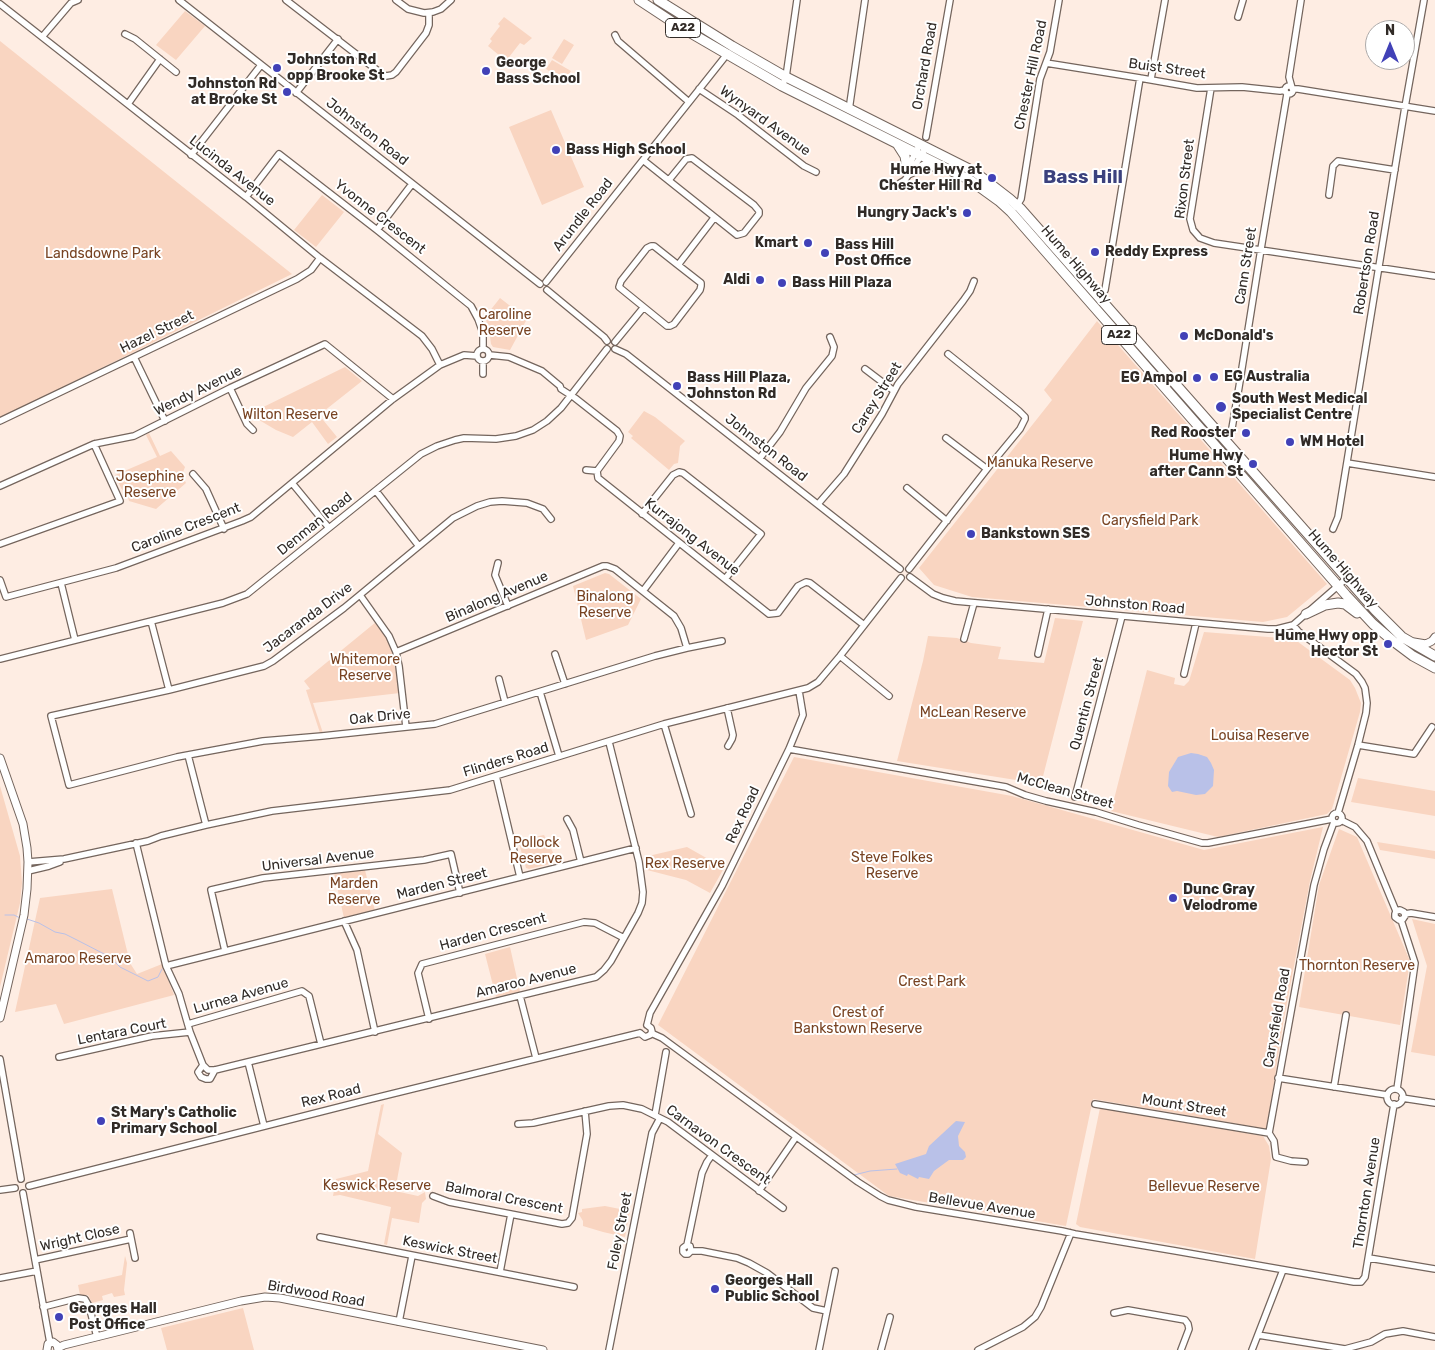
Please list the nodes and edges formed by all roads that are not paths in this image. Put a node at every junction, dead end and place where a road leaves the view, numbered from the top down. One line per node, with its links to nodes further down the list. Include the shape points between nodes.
1 (78, 0): 21 (street, via 71,3)
2 (179, 0): 26 (street, Johnston Road)
3 (286, 0): 22 (street)
4 (396, 0): 17 (street, via 408,9)
5 (451, 0): 17 (street, via 441,9)
6 (640, 0): 23 (highway, Hume Highway / A22, via 677,25)
7 (658, 0): 23 (highway, Hume Highway / A22)
8 (797, 0): 28 (street)
9 (865, 0): 40 (street)
10 (950, 0): 42 (street, Orchard Road)
11 (1059, 0): 25 (street, Chester Hill Road)
12 (1165, 0): 30 (street)
13 (1244, 0): 18 (street)
14 (1301, 0): 34 (street, via 1290,77)
15 (1424, 0): 39 (street, Robertson Road)
16 (2, 3): 21 (street, Lucinda Avenue)
17 (429, 13): 22 (street, via 428,31 392,75 382,74)
18 (1238, 17)
19 (125, 34): 24 (street)
20 (615, 35): 37 (street)
21 (42, 37): 38 (street, Lucinda Avenue)
22 (338, 39): 36 (street)
23 (730, 50): 28 (highway, Hume Highway / A22); 31 (highway, Hume Highway / A22); 33 (street, Arundle Road)
24 (160, 59): 27 (street); 38 (street)
25 (1046, 63): 29 (street, Buist Street); 55 (street, Chester Hill Road, via 1040,79 1021,198)
26 (261, 65): 36 (street, Johnston Road); 45 (street)
27 (176, 72)
28 (786, 77): 31 (street); 40 (highway, Hume Highway / A22)
29 (1140, 78): 30 (street, Buist Street); 65 (street, via 1105,290)
30 (1151, 80): 32 (street, Buist Street)
31 (782, 86): 43 (highway, Hume Highway / A22)
32 (1211, 88): 35 (street, Buist Street, via 1242,87); 58 (street, Rixon Street, via 1190,218 1193,230 1200,238 1214,242)
33 (699, 89): 37 (street, Arundle Road); 50 (street, Wynyard Avenue)
34 (1293, 89): 35 (street, via 1291,94); 39 (street)
35 (1286, 92): 58 (street, Cann Street)
36 (296, 93): 52 (street, Johnston Road)
37 (689, 102): 46 (street, Arundle Road)
38 (128, 104): 45 (street, Lucinda Avenue)
39 (1405, 107): 41 (street); 48 (street, Robertson Road)
40 (849, 110): 42 (highway, Hume Highway / A22)
41 (1435, 111)
42 (924, 143): 44 (street, Orchard Road); 55 (highway, Hume Highway / A22, via 993,185)
43 (898, 144): 44 (highway, Hume Highway / A22); 49 (highway)
44 (919, 154): 47 (highway, Hume Highway / A22); 49 (street, Orchard Road)
45 (191, 155): 54 (street, Lucinda Avenue)
46 (643, 160): 51 (street); 64 (street, Arundle Road)
47 (942, 166): 49 (highway, via 924,166); 55 (highway, Hume Highway / A22)
48 (1395, 170): 53 (street, via 1336,162); 61 (street, Robertson Road)
49 (908, 171)
50 (816, 172)
51 (669, 180): 56 (street); 56 (street, via 686,159 692,158 759,210 741,234 736,234)
52 (412, 184): 57 (street); 64 (street, Johnston Road)
53 (1329, 195)
54 (246, 197): 57 (street, Yvonne Crescent, via 279,154); 59 (street, Lucinda Avenue)
55 (1014, 209): 65 (highway, Hume Highway / A22); 123 (highway, Hume Highway / A22)
56 (714, 218): 60 (street)
57 (377, 230): 70 (street, Yvonne Crescent, via 471,306 484,333)
58 (1261, 249): 61 (street, Rixon Street); 91 (street, Cann Street, via 1240,388 1231,434)
59 (320, 258): 76 (street, Hazel Street, via 311,270 297,279); 78 (street, Lucinda Avenue, via 422,336)
60 (678, 265): 66 (street, via 701,286 674,324 667,326); 66 (street, via 654,246 647,248 619,284 621,290)
61 (1379, 267): 62 (street, Rixon Street); 94 (street, Robertson Road)
62 (1435, 276)
63 (974, 281): 84 (street, Carey Street, via 970,291)
64 (543, 283): 68 (street, via 548,286 547,290)
65 (1099, 298): 91 (highway, Hume Highway / A22)
66 (644, 308): 69 (street)
67 (830, 337): 93 (street, via 834,344 832,356 806,388)
68 (607, 341): 69 (street); 72 (street)
69 (615, 342): 71 (street)
70 (483, 348): 74 (street); 75 (street)
71 (615, 349): 72 (street); 93 (street, Johnston Road, via 626,354)
72 (607, 350): 83 (street, Denman Road)
73 (948, 354): 95 (street, via 1025,417 1020,430)
74 (490, 355): 77 (street); 81 (street, via 509,356 542,371)
75 (477, 356): 77 (street); 78 (street, Caroline Crescent, via 464,356)
76 (134, 357): 87 (street, Hazel Street); 88 (street)
77 (483, 361): 80 (street)
78 (440, 364): 86 (street, Caroline Crescent)
79 (865, 369): 84 (street)
80 (483, 374)
81 (560, 386): 83 (street); 85 (street)
82 (230, 388): 86 (street, Wendy Avenue, via 325,344); 88 (street, Wendy Avenue); 89 (street)
83 (576, 390): 85 (street, Denman Road)
84 (894, 391): 104 (street, Carey Street, via 844,474)
85 (571, 396): 97 (street, via 620,436); 103 (street, Denman Road, via 547,421 524,434 496,439 464,438 437,446 421,454)
86 (393, 399): 100 (street, Caroline Crescent)
87 (0, 421)
88 (166, 421): 92 (street, Wendy Avenue, via 134,436)
89 (253, 430)
90 (946, 438): 95 (street)
91 (1225, 441): 119 (highway, Hume Highway / A22)
92 (94, 444): 101 (street, Wendy Avenue); 112 (street, via 120,501)
93 (760, 458): 104 (street, Johnston Road)
94 (1347, 464): 99 (street); 110 (street, Robertson Road)
95 (987, 468): 107 (street)
96 (586, 470): 97 (street)
97 (597, 471): 105 (street, Kurrajong Avenue, via 598,478)
98 (194, 474): 109 (street, via 206,489)
99 (1435, 477)
100 (292, 483): 108 (street); 109 (street, Caroline Crescent, via 246,520)
101 (0, 486)
102 (906, 488): 107 (street)
103 (376, 491): 108 (street, Denman Road); 113 (street)
104 (818, 504): 115 (street, Johnston Road)
105 (642, 514): 111 (street, Kurrajong Avenue); 120 (street, via 673,475 679,472 761,534)
106 (551, 518): 113 (street, Jacaranda Drive, via 543,509 526,503 490,502 453,518)
107 (947, 521): 116 (street)
108 (329, 528): 133 (street, Denman Road, via 247,594)
109 (224, 529): 122 (street, Caroline Crescent, via 116,568)
110 (1333, 529)
111 (679, 543): 120 (street, Kurrajong Avenue); 124 (street)
112 (0, 544)
113 (418, 545): 125 (street, Jacaranda Drive)
114 (498, 563): 127 (street, via 495,575)
115 (900, 569): 116 (street); 118 (street)
116 (909, 569): 117 (street)
117 (910, 577): 118 (street); 126 (street, Johnston Road, via 938,596)
118 (901, 578): 136 (street, Flinders Road)
119 (1347, 578): 123 (street); 138 (highway, Hume Highway / A22)
120 (725, 579): 129 (street, Kurrajong Avenue, via 769,614)
121 (0, 580): 122 (street, Caroline Crescent, via 6,598)
122 (61, 583): 141 (street)
123 (1338, 586): 130 (street); 135 (highway, Hume Highway / A22)
124 (644, 591): 127 (street, Binalong Avenue, via 607,563); 143 (street, Binalong Avenue, via 677,620)
125 (360, 595): 144 (street, via 389,636); 153 (street, Jacaranda Drive, via 264,666)
126 (974, 603): 128 (street, Johnston Road); 140 (street)
127 (508, 606): 144 (street, Binalong Avenue)
128 (1048, 609): 131 (street, Johnston Road); 146 (street)
129 (778, 614): 132 (street); 136 (street, via 802,580)
130 (1306, 614): 135 (highway, via 1332,603 1342,603); 137 (street)
131 (1122, 616): 134 (street, Johnston Road); 171 (street, Quentin Street)
132 (782, 620)
133 (151, 621): 141 (street, Denman Road); 153 (street)
134 (1196, 623): 137 (street, Johnston Road, via 1268,629); 150 (street)
135 (1373, 624): 149 (highway, Hume Highway / A22, via 1413,656)
136 (864, 625): 147 (street, Flinders Road)
137 (1293, 625): 163 (street, via 1362,682 1367,703)
138 (1402, 637): 139 (main road, via 1424,644); 149 (highway, Hume Highway / A22)
139 (1435, 637)
140 (964, 638)
141 (76, 640): 148 (street, Denman Road)
142 (722, 641): 143 (street, Oak Drive)
143 (687, 648): 152 (street, Oak Drive)
144 (396, 652): 160 (street)
145 (555, 654): 152 (street)
146 (1038, 654)
147 (840, 656): 154 (street, Flinders Road, via 818,682); 156 (street)
148 (0, 659)
149 (1434, 662)
150 (1184, 674)
151 (499, 679): 157 (street)
152 (565, 684): 155 (street, Oak Drive)
153 (169, 690): 170 (street, Jacaranda Drive, via 51,716)
154 (799, 691): 158 (street, Flinders Road); 165 (street, Rex Road, via 803,716)
155 (540, 692): 157 (street, Oak Drive); 167 (street)
156 (889, 696)
157 (505, 702): 160 (street, Oak Drive, via 435,724)
158 (727, 708): 159 (street, Flinders Road); 164 (street, via 732,735)
159 (664, 724): 162 (street, Flinders Road); 173 (street)
160 (406, 727): 166 (street, Oak Drive, via 263,741)
161 (1432, 727): 163 (street, via 1414,754)
162 (609, 742): 167 (street, Flinders Road); 179 (street, Amaroo Avenue)
163 (1358, 745): 172 (street)
164 (728, 746)
165 (789, 749): 176 (street, McClean Street, via 1006,787 1202,843); 199 (street, Rex Road, via 722,886 650,1013)
166 (188, 755): 170 (street, Oak Drive); 177 (street)
167 (559, 756): 169 (street, Flinders Road)
168 (0, 758): 181 (main road, via 23,824)
169 (496, 776): 177 (street, Flinders Road, via 450,790 272,811); 184 (street)
170 (69, 785)
171 (1075, 797)
172 (1338, 813): 175 (street); 176 (street, via 1333,814)
173 (691, 814)
174 (567, 819): 182 (street, via 574,830)
175 (1342, 820): 176 (street, via 1338,823); 186 (street, via 1355,827 1367,841)
176 (1333, 821): 212 (street, Carysfield Road, via 1314,885)
177 (206, 825): 178 (street, Flinders Road)
178 (136, 843): 180 (street, Flinders Road); 193 (street, Amaroo Avenue)
179 (636, 848): 182 (street, Marden Street); 191 (street, Amaroo Avenue, via 642,877 642,903)
180 (64, 859): 181 (street, Flinders Road); 183 (street, Flinders Road)
181 (28, 862): 183 (main road)
182 (581, 862): 184 (street, Marden Street)
183 (28, 871): 196 (main road, via 23,918)
184 (520, 877): 185 (street, Marden Street)
185 (460, 893): 190 (street, Marden Street); 192 (street, Universal Avenue, via 451,854 424,860 263,878 211,890)
186 (1396, 911): 187 (street, via 1402,910); 189 (street, via 1395,917)
187 (1405, 914): 188 (street); 189 (street)
188 (1435, 917)
189 (1401, 920): 214 (street, via 1415,963)
190 (344, 921): 192 (street, Marden Street); 201 (street, via 357,950)
191 (624, 938): 194 (street, Amaroo Avenue, via 611,961 596,976); 197 (street, Harden Crescent, via 595,923 584,922 422,964 418,973)
192 (225, 951): 193 (street, Marden Street)
193 (166, 966): 198 (street, Amaroo Avenue)
194 (520, 996): 197 (street, Amaroo Avenue); 207 (street)
195 (1346, 1015): 213 (street)
196 (0, 1018)
197 (429, 1018): 201 (street, Amaroo Avenue)
198 (188, 1024): 200 (street, Amaroo Avenue); 204 (street, Lurnea Avenue, via 302,991 309,996)
199 (647, 1025): 202 (street, via 640,1028); 203 (street)
200 (190, 1032): 206 (street, Lentara Court, via 152,1036); 210 (street, Amaroo Avenue)
201 (375, 1032): 204 (street, Amaroo Avenue)
202 (640, 1033): 203 (street, via 646,1037); 207 (street, Rex Road)
203 (651, 1033): 225 (street, Bellevue Avenue)
204 (321, 1044): 209 (street, Amaroo Avenue)
205 (666, 1052): 221 (street, Foley Street)
206 (59, 1057)
207 (536, 1058): 223 (street, Rex Road)
208 (0, 1060): 228 (street)
209 (248, 1062): 211 (street, Amaroo Avenue); 223 (street)
210 (203, 1065): 211 (street, via 208,1070); 211 (street, Amaroo Avenue, via 198,1072 206,1080)
211 (216, 1070)
212 (1278, 1078): 213 (street); 224 (street, Carysfield Road)
213 (1334, 1087): 215 (street)
214 (1397, 1089): 215 (street, via 1392,1089); 216 (street)
215 (1387, 1095): 219 (street)
216 (1402, 1098): 217 (street); 219 (street)
217 (1435, 1103)
218 (1095, 1104): 224 (street, Mount Street)
219 (1394, 1104): 241 (street, Thornton Avenue)
220 (586, 1111): 221 (street, Carnavon Crescent, via 623,1106); 222 (street, Carnavon Crescent, via 533,1124); 236 (street, Balmoral Crescent, via 588,1134 573,1223 562,1224)
221 (658, 1116): 226 (street, Carnavon Crescent); 263 (street, Foley Street)
222 (518, 1124)
223 (264, 1126): 229 (street, Rex Road)
224 (1270, 1133): 227 (street, via 1276,1157)
225 (796, 1137): 232 (street); 237 (street, Bellevue Avenue, via 888,1200)
226 (712, 1155): 232 (street, Carnavon Crescent); 252 (street, via 702,1173 689,1248 749,1263 813,1308)
227 (1305, 1162)
228 (21, 1180): 229 (street); 230 (street, via 16,1182)
229 (29, 1186): 233 (street)
230 (15, 1188): 231 (street); 233 (street)
231 (0, 1190)
232 (759, 1191): 235 (street, Carnavon Crescent)
233 (23, 1193): 242 (street)
234 (433, 1196): 236 (street, Balmoral Crescent)
235 (783, 1208)
236 (511, 1214): 247 (street)
237 (1071, 1233): 244 (street, Bellevue Avenue); 266 (street, via 1034,1317 1023,1327)
238 (320, 1237): 239 (street, Keswick Street)
239 (412, 1256): 247 (street, Keswick Street); 255 (street)
240 (136, 1258): 242 (street, Wright Close, via 130,1236)
241 (1369, 1258): 243 (street); 249 (street, Thornton Avenue, via 1365,1279)
242 (35, 1260): 245 (street)
243 (1435, 1269)
244 (1283, 1270): 249 (street, Bellevue Avenue); 256 (street)
245 (37, 1271): 248 (street); 251 (street)
246 (835, 1271): 252 (street)
247 (500, 1272): 250 (street, Keswick Street)
248 (0, 1278)
249 (1359, 1282)
250 (574, 1288)
251 (43, 1307): 258 (street, via 85,1299); 259 (street)
252 (827, 1311): 264 (street)
253 (1114, 1313): 267 (street, via 1128,1310 1185,1320 1189,1329)
254 (890, 1317): 265 (street)
255 (399, 1322): 258 (main road, Birdwood Road, via 280,1298 260,1297); 262 (main road, Birdwood Road)
256 (1258, 1335): 260 (street, via 1345,1350); 268 (street)
257 (1435, 1336): 260 (street, via 1403,1331 1385,1334)
258 (97, 1337): 261 (main road, Birdwood Road)
259 (48, 1346): 261 (main road, via 55,1342)
260 (1357, 1348)
261 (58, 1349)
262 (543, 1350)
263 (609, 1350)
264 (820, 1350)
265 (881, 1350)
266 (978, 1350)
267 (1181, 1350)
268 (1252, 1350)

